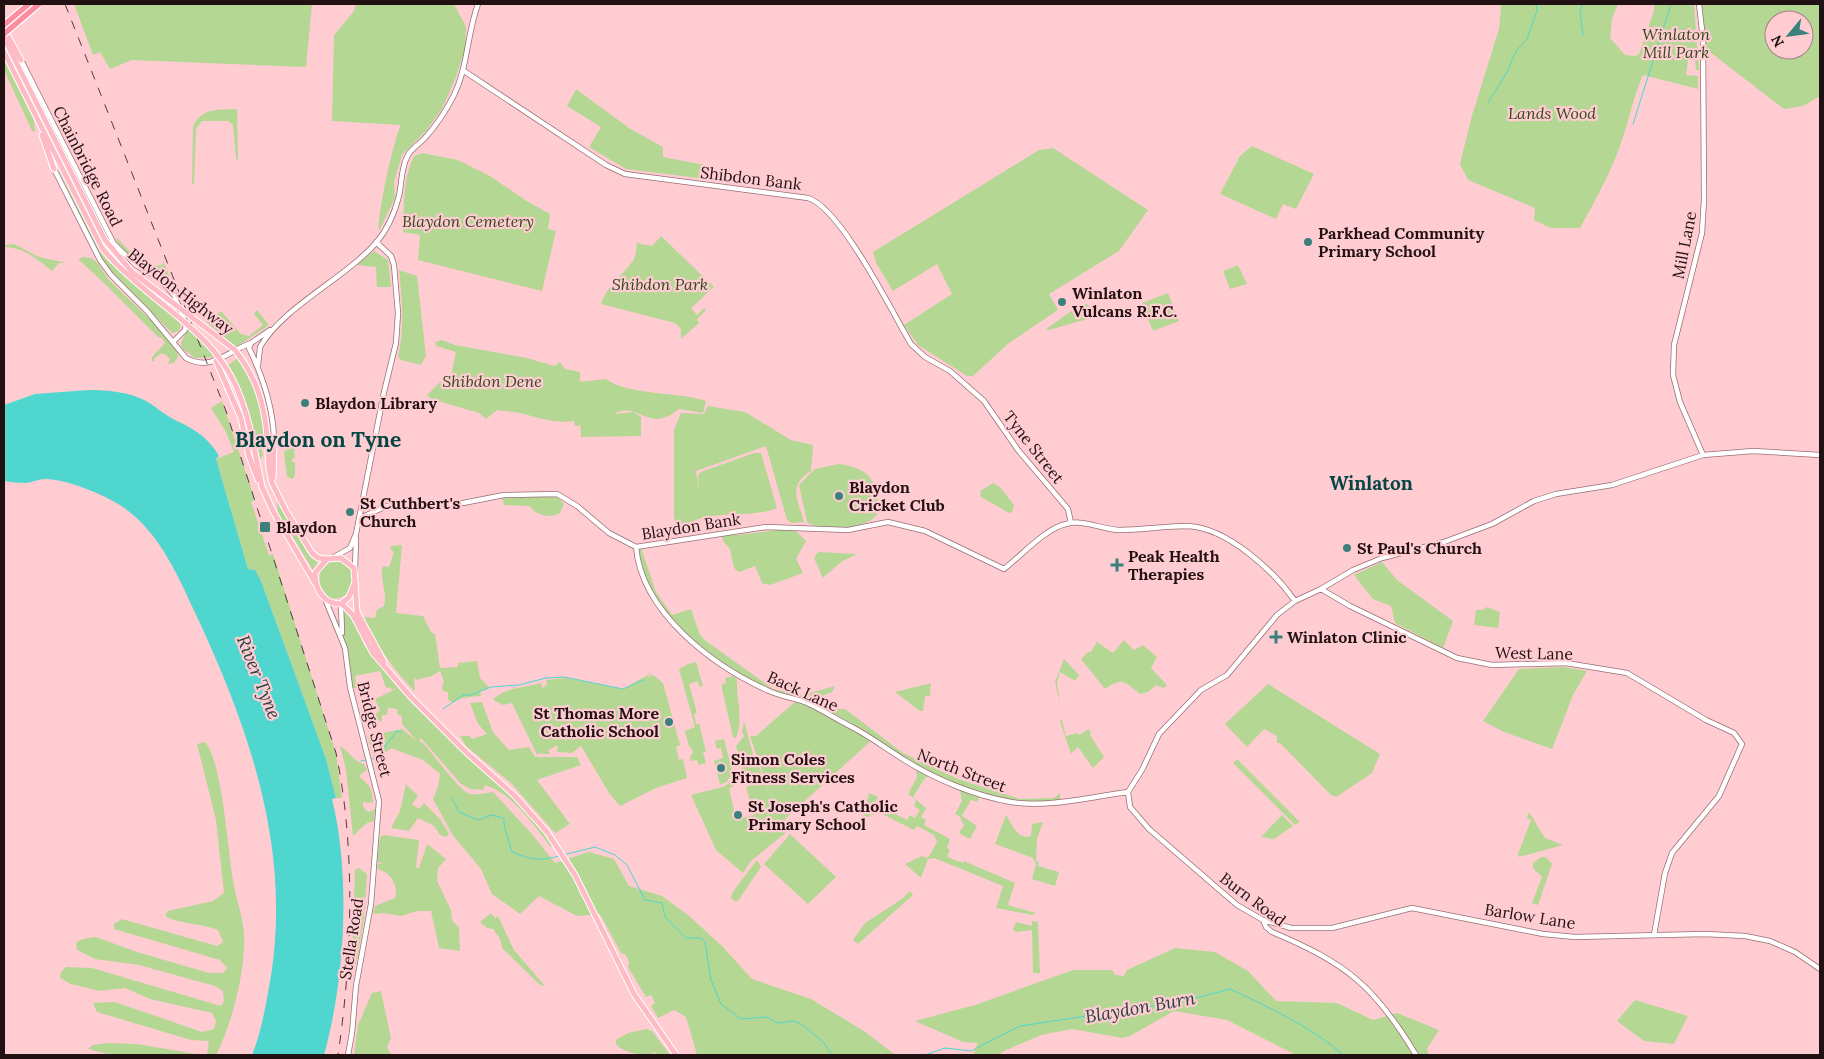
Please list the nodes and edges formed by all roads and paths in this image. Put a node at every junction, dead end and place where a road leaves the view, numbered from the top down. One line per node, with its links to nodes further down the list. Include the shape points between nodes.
1 (28, 4): 5 (highway)
2 (39, 4): 7 (highway, bridge)
3 (478, 4): 10 (street, via 470,27)
4 (1699, 4): 24 (street, Mill Lane, via 1703,39 1702,233 1674,345 1673,375 1680,402)
5 (4, 25)
6 (4, 29): 9 (main road)
7 (4, 36): 26 (main road, Blaydon Highway, bridge, via 104,240 132,272 235,350 247,366 259,388 265,413)
8 (4, 52): 11 (main road, Blaydon Highway)
9 (21, 60): 15 (street, Chainbridge Road, via 114,244 136,265 160,279 174,295 186,324 185,330)
10 (464, 71): 13 (street, via 436,124 408,154 394,212); 22 (street, Shibdon Bank, via 606,166 625,174 816,201 841,228 911,344)
11 (36, 118): 12 (main road); 27 (main road, Blaydon Highway, bridge, via 102,248 122,271 190,326 231,374 245,405)
12 (54, 169): 15 (street, via 100,260)
13 (376, 242): 14 (street); 28 (street, via 394,265 398,313 396,343)
14 (273, 328): 16 (street); 17 (street)
15 (173, 342): 20 (street, via 186,358 194,362)
16 (252, 343): 17 (street, via 257,343); 18 (street); 19 (street)
17 (260, 348): 18 (street, via 256,352); 21 (street)
18 (251, 351): 19 (street); 21 (street)
19 (233, 352): 20 (street)
20 (216, 362): 27 (main road, via 241,418 249,456)
21 (258, 367): 23 (street, via 270,406)
22 (972, 389): 29 (street, Tyne Street, via 1065,506)
23 (274, 439): 26 (main road)
24 (1703, 455): 25 (street, via 1753,451); 35 (street, via 1612,486 1556,494 1534,501 1492,524 1353,570)
25 (1820, 455)
26 (272, 483): 32 (main road, Blaydon Highway, via 309,549 318,558)
27 (262, 487): 36 (main road, Blaydon Highway)
28 (360, 518): 30 (street); 31 (street, Blaydon Bank, via 387,506 463,503 504,494 557,494 577,506 609,534)
29 (1071, 523): 31 (street, Blaydon Bank, via 1052,530 1004,569 926,531 888,522 848,530 766,527); 38 (street, via 1118,530 1176,526 1204,528 1232,541 1285,587)
30 (356, 534): 32 (street, via 350,548); 33 (street)
31 (636, 547): 42 (street, Back Lane, via 649,592 679,630 702,650 750,681 806,703)
32 (331, 558): 33 (main road, via 348,562); 36 (main road, via 315,573)
33 (355, 573): 34 (main road)
34 (355, 582): 39 (main road); 41 (main road, via 357,612)
35 (1321, 589): 38 (street); 46 (street, West Lane, via 1457,658 1492,665 1566,663 1626,673 1734,733 1742,744 1719,796 1672,853 1665,873)
36 (319, 590): 37 (main road)
37 (325, 599): 39 (main road); 40 (street, Bridge Street)
38 (1295, 601): 43 (street, via 1277,615 1228,675 1201,690 1157,738)
39 (342, 604): 40 (street, Bridge Street); 41 (main road, via 350,610 368,645)
40 (342, 639): 44 (street, Bridge Street, via 379,801)
41 (390, 672): 49 (main road, via 436,724 514,795 547,832 581,887 634,994)
42 (884, 746): 43 (street, North Street, via 933,775 994,798 1031,804)
43 (1128, 792): 45 (street, Burn Road, via 1130,807 1149,829 1237,905)
44 (378, 826): 48 (street, Stella Road, via 368,927 356,986)
45 (1263, 920): 46 (street, Barlow Lane, via 1291,928 1332,928 1412,908 1543,934 1574,937); 50 (street, Burn Road, via 1272,932 1332,960 1366,987 1386,1009)
46 (1654, 935): 47 (street, Barlow Lane, via 1705,934 1763,939 1795,952)
47 (1820, 969)
48 (348, 1055)
49 (676, 1055)
50 (1416, 1055)

